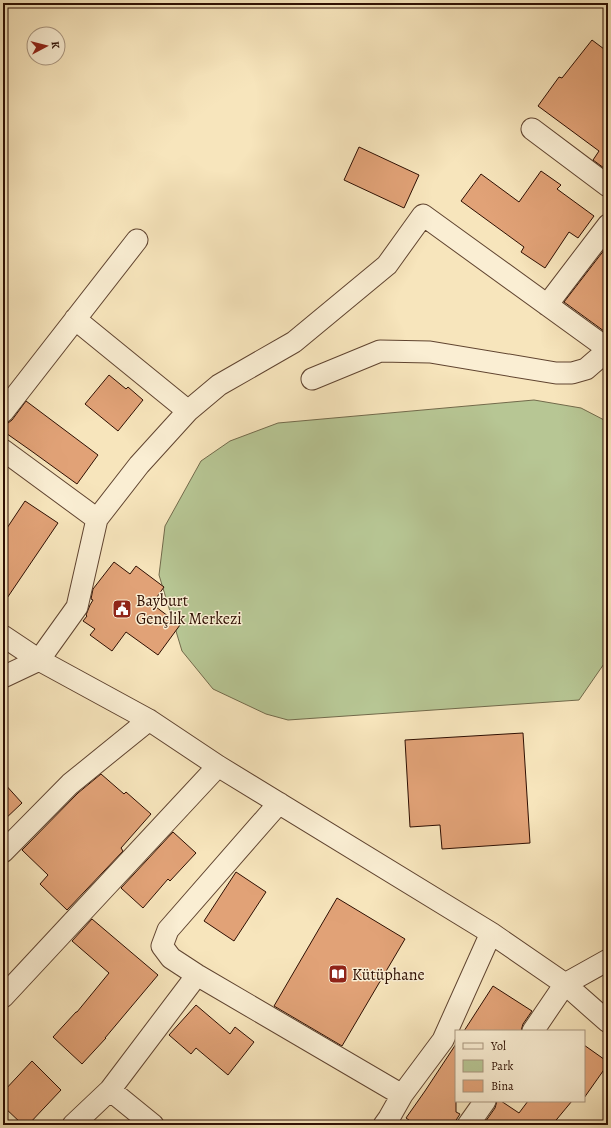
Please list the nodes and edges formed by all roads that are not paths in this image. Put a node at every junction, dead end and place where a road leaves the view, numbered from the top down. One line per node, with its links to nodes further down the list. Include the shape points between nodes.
1 (532, 129): 2 (street)
2 (608, 186)
3 (608, 225): 5 (street)
4 (137, 240): 6 (street)
5 (547, 305): 7 (street); 9 (street, via 423,215 387,265 294,342 219,385)
6 (75, 319): 9 (street); 10 (street)
7 (608, 350): 8 (street, via 586,369 556,373 430,352 380,351)
8 (312, 379)
9 (188, 411): 12 (street, via 139,465)
10 (3, 412)
11 (3, 450): 12 (street)
12 (97, 519): 14 (street, via 77,607)
13 (3, 636): 14 (street)
14 (39, 660): 15 (street); 16 (street)
15 (3, 677)
16 (149, 720): 17 (street); 19 (street, via 70,784)
17 (218, 766): 18 (street); 24 (street)
18 (279, 803): 20 (street); 22 (street, via 168,930 162,946 171,958)
19 (3, 852)
20 (491, 932): 23 (street); 28 (street, via 443,1040)
21 (608, 960): 23 (street)
22 (197, 975): 27 (street); 28 (street)
23 (565, 984): 25 (street); 26 (street)
24 (3, 997)
25 (608, 1022)
26 (534, 1030)
27 (110, 1090): 30 (street); 31 (street)
28 (402, 1095): 32 (street)
29 (484, 1102): 33 (street)
30 (73, 1125)
31 (153, 1125)
32 (384, 1125)
33 (468, 1125)

